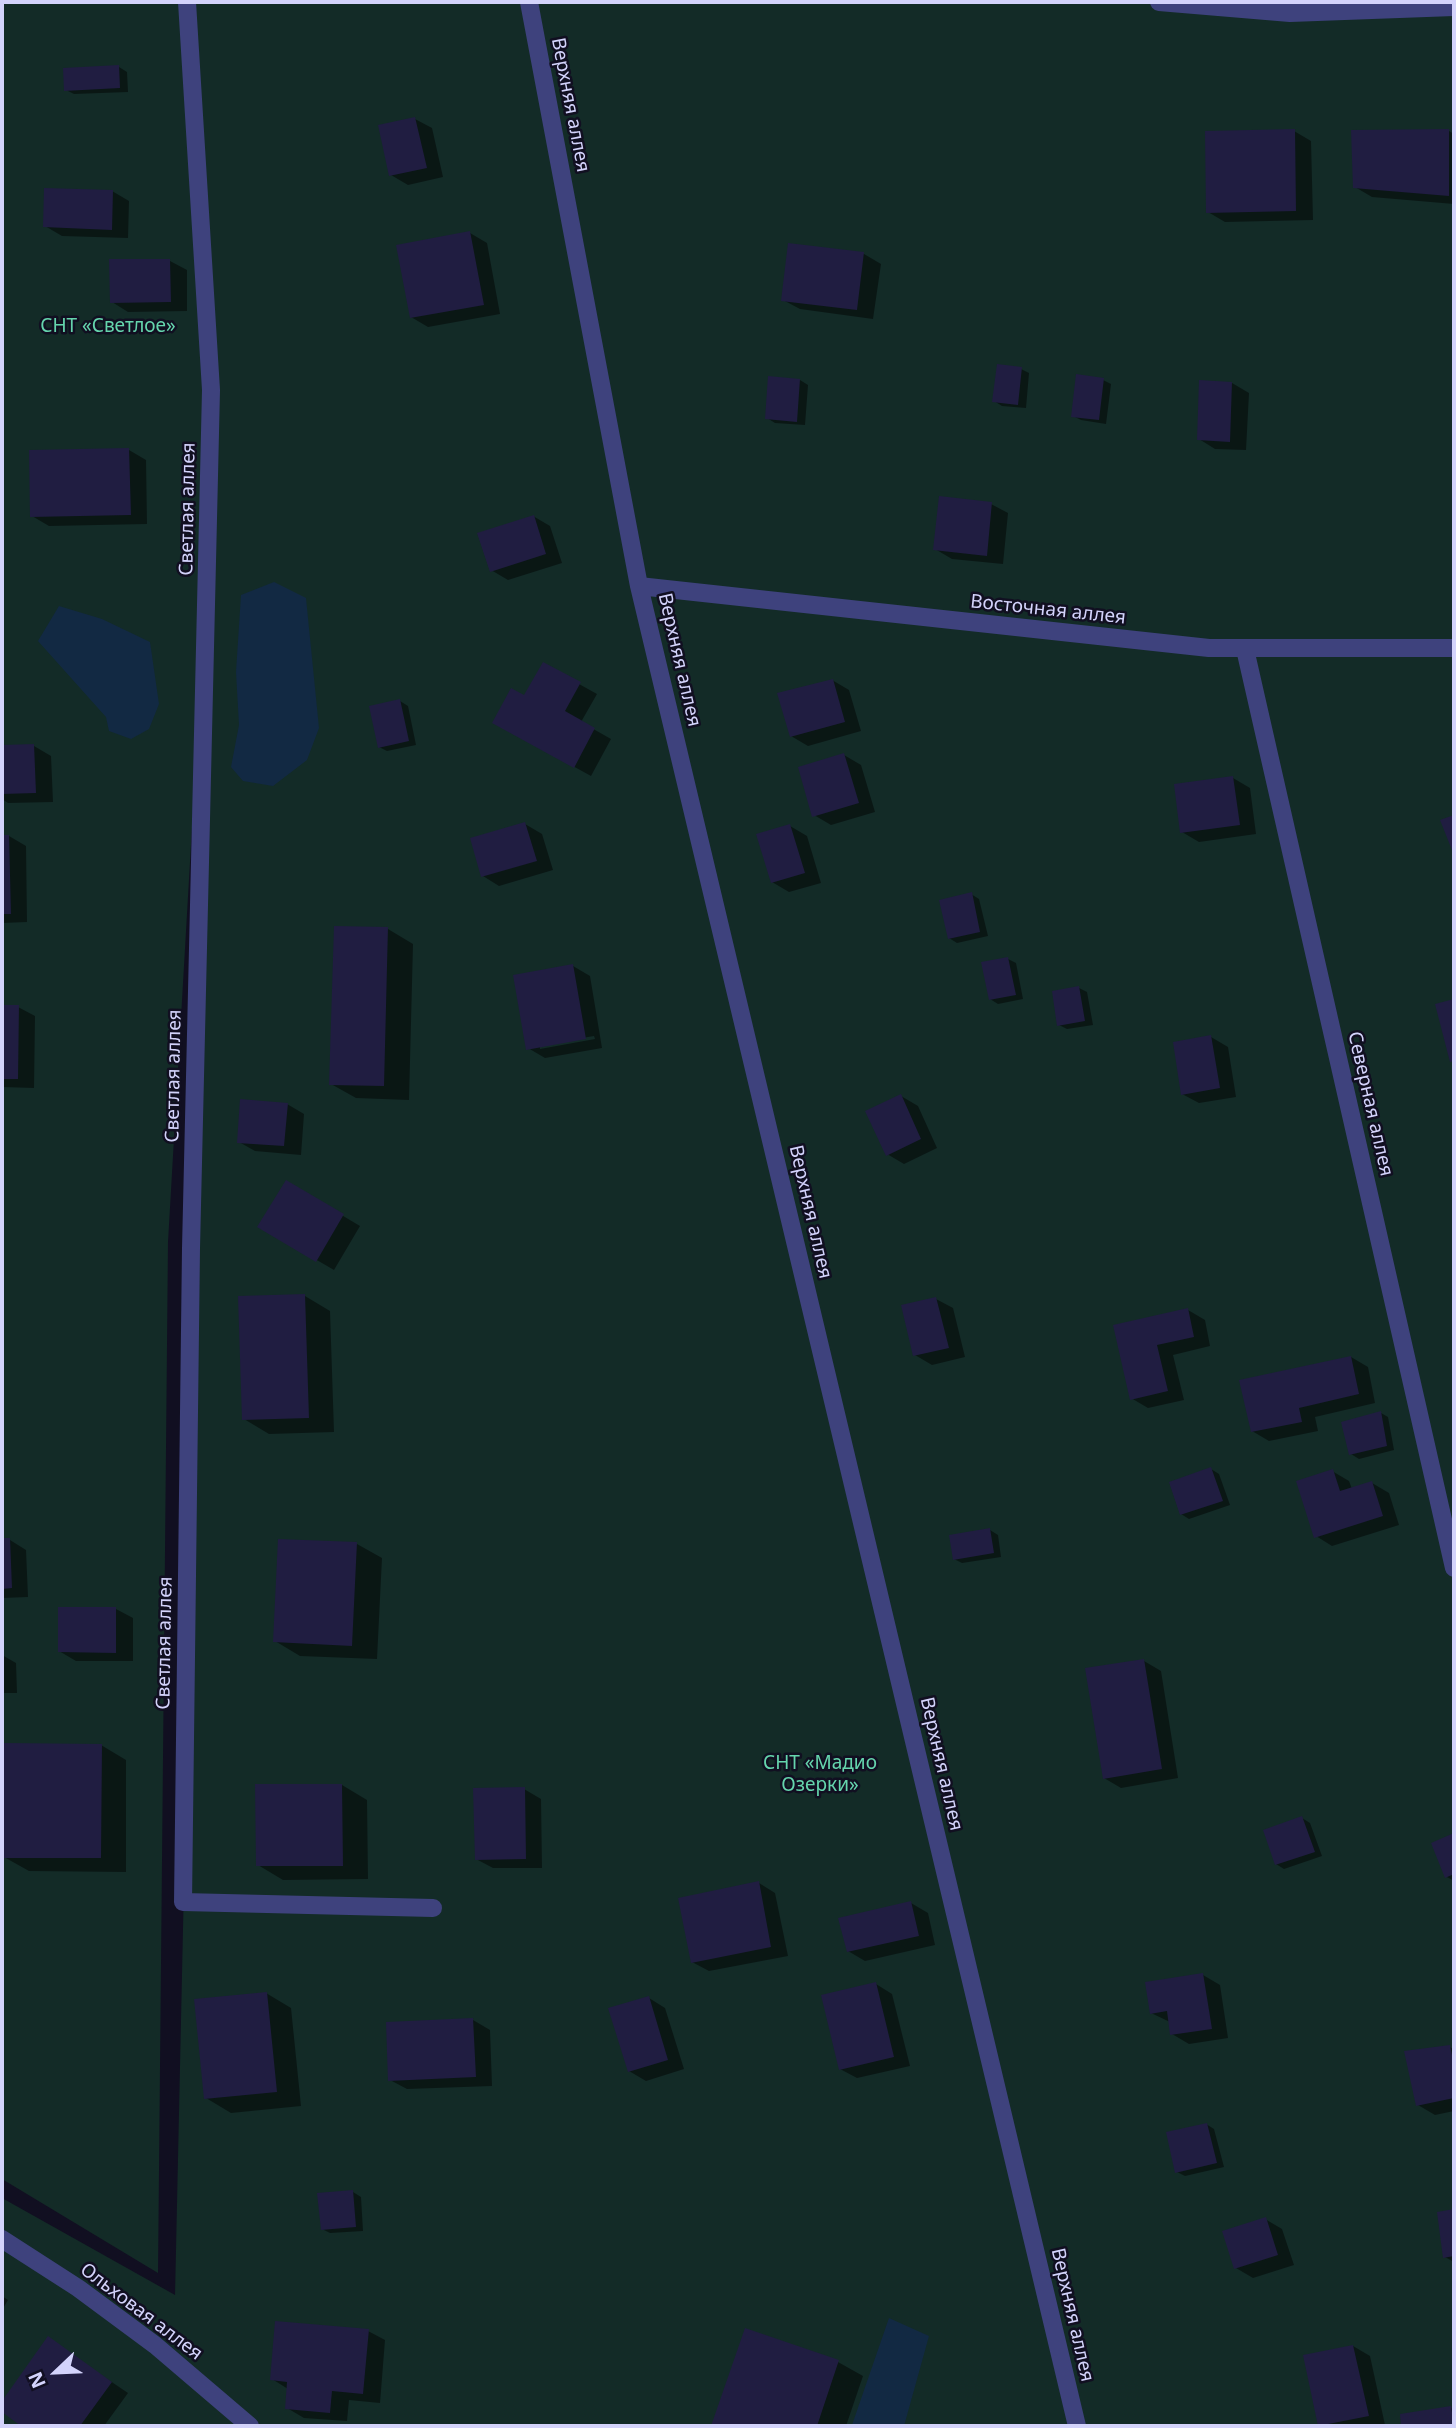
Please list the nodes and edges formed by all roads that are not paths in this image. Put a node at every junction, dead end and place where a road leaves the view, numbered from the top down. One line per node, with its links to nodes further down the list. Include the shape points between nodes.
1 (187, 2): 9 (street, Светлая аллея, via 212,390 191,1248 183,1902)
2 (529, 2): 5 (street, Верхняя аллея)
3 (1158, 2): 4 (street, via 1290,13)
4 (1454, 8)
5 (639, 586): 7 (street, Восточная аллея); 12 (street, Верхняя аллея)
6 (1454, 648): 7 (street, Восточная аллея)
7 (1245, 649): 8 (street, Северная аллея)
8 (1454, 1568)
9 (433, 1909)
10 (2, 2239): 11 (street, Ольховая аллея, via 155,2345)
11 (250, 2426)
12 (1077, 2426)

